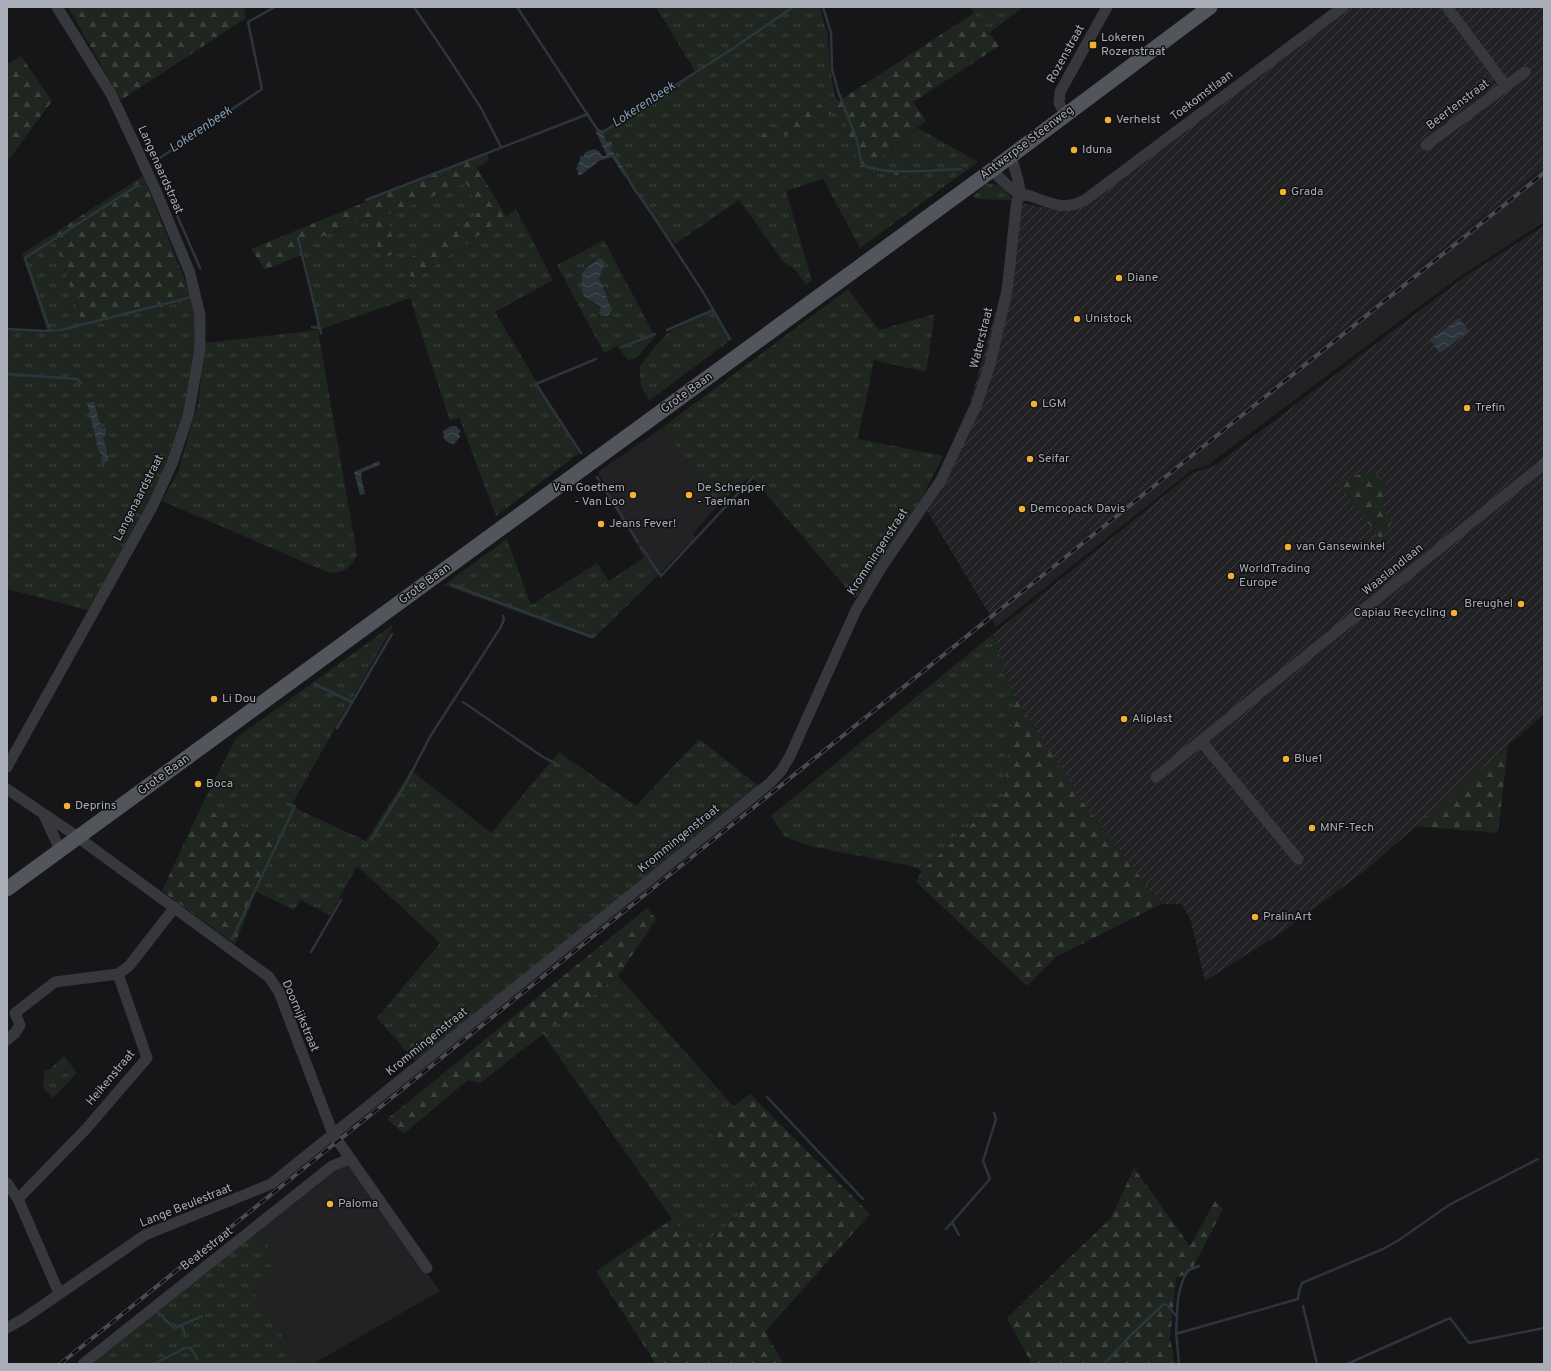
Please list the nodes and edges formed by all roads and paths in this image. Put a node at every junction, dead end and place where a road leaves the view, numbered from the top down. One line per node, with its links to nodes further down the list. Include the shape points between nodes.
1 (57, 7): 17 (street, Langenaardstraat, via 111,94 156,191 190,273 200,315 200,349 188,416 172,464 152,507)
2 (1107, 7): 8 (street, Rozenstraat, via 1060,92 1059,103)
3 (1210, 7): 8 (main road, Antwerpse Steenweg)
4 (1343, 7): 12 (street, Toekomstlaan, via 1085,200 1073,206 1064,206 1027,195)
5 (1447, 7): 7 (street, Beertenstraat)
6 (1525, 72): 7 (street, Beertenstraat)
7 (1506, 86): 9 (street, Beertenstraat)
8 (1066, 115): 10 (main road, Antwerpse Steenweg)
9 (1426, 145)
10 (1010, 156): 11 (main road, Antwerpse Steenweg); 12 (street)
11 (992, 170): 12 (street); 13 (main road, Antwerpse Steenweg)
12 (1021, 196): 15 (street, Waterstraat, via 1017,200 1007,291 990,364 976,406)
13 (843, 278): 21 (main road, Grote Baan)
14 (1544, 464): 16 (street, Waaslandlaan)
15 (941, 480): 28 (street, Krommingenstraat, via 868,588 790,756 770,783)
16 (1201, 741): 18 (street, Waaslandlaan); 23 (street)
17 (7, 767)
18 (1156, 777)
19 (7, 789): 20 (street, Doornijkstraat)
20 (43, 814): 21 (street, Doornijkstraat); 22 (street)
21 (78, 837): 22 (main road, Grote Baan); 25 (street, Doornijkstraat)
22 (60, 850): 24 (main road, Grote Baan)
23 (1298, 859)
24 (7, 889)
25 (175, 907): 26 (street, via 129,966); 28 (street, Doornijkstraat, via 269,977 279,992)
26 (118, 974): 27 (street, via 55,982 15,1012 20,1024); 31 (street, Heikenstraat, via 147,1058 86,1129)
27 (7, 1040)
28 (333, 1134): 29 (street, Doornijkstraat); 33 (street, Lange Beulestraat, via 271,1184 145,1235)
29 (350, 1159): 32 (street, Doornijkstraat); 35 (street, Beatestraat, via 332,1166)
30 (7, 1183): 31 (street)
31 (18, 1199): 33 (street)
32 (428, 1268)
33 (59, 1294): 34 (street, Lange Beulestraat)
34 (7, 1328)
35 (83, 1364)

